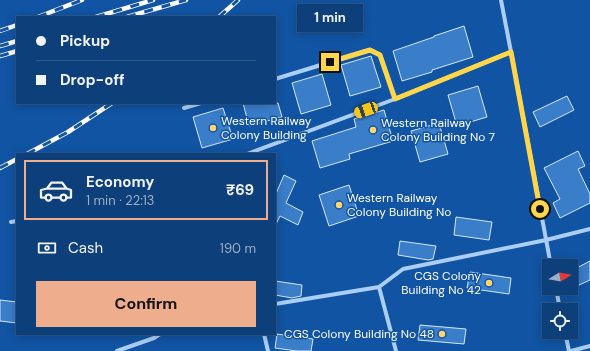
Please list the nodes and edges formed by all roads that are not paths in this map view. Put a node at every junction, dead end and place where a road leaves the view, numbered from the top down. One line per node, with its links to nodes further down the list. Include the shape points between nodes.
1 (501, 0): 2 (street)
2 (511, 52): 4 (street); 11 (street)
3 (276, 79): 4 (street, via 370,50 380,55)
4 (395, 99): 7 (street)
5 (198, 104): 6 (street)
6 (184, 108)
7 (250, 153)
8 (16, 221): 9 (street)
9 (11, 222)
10 (590, 229): 11 (street)
11 (546, 240): 12 (street); 13 (street, via 403,269)
12 (550, 259)
13 (379, 287): 14 (street); 21 (street)
14 (276, 304)
15 (158, 335): 19 (street)
16 (264, 335): 20 (street)
17 (567, 339): 22 (street)
18 (590, 346): 22 (street)
19 (117, 351)
20 (268, 351)
21 (396, 351)
22 (570, 351)

